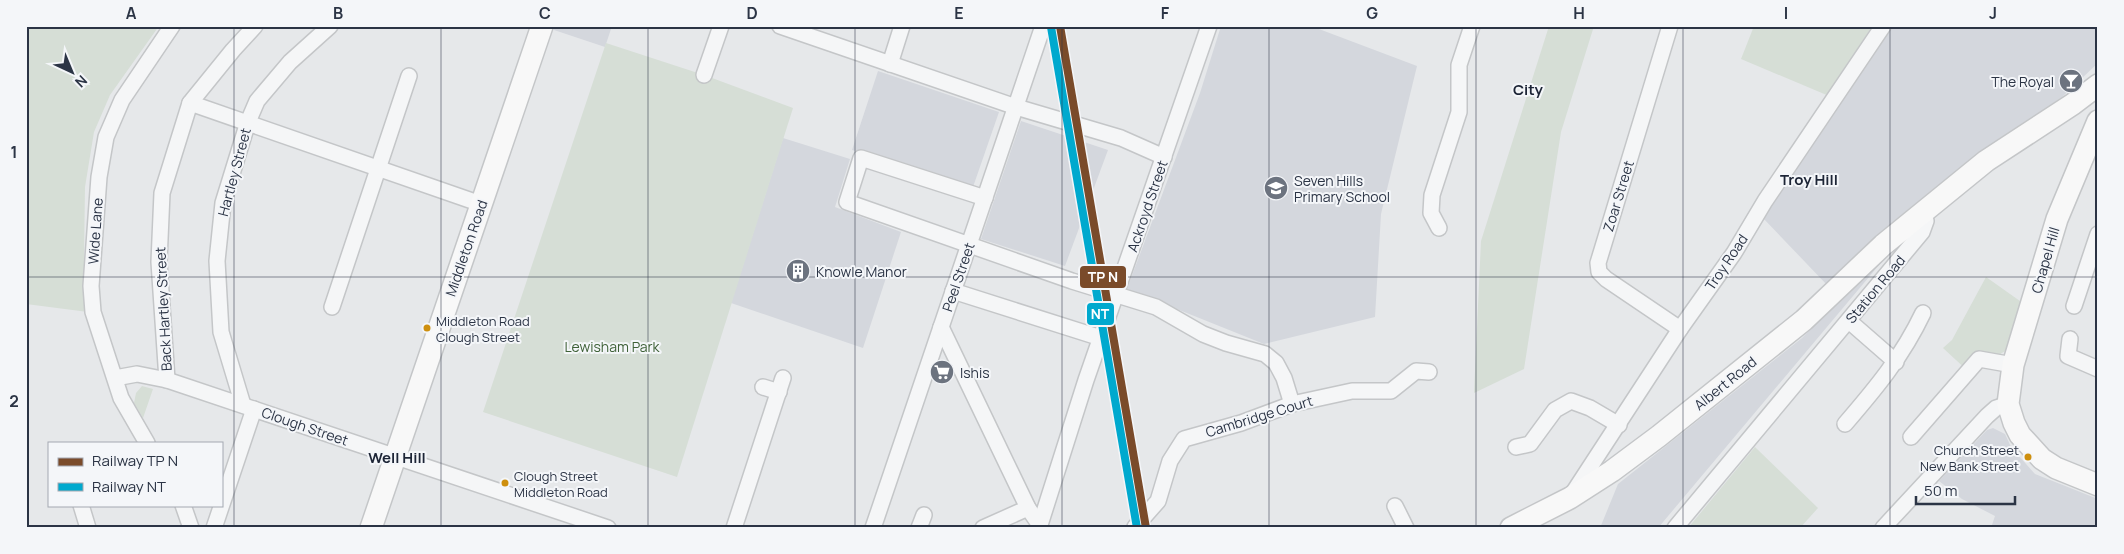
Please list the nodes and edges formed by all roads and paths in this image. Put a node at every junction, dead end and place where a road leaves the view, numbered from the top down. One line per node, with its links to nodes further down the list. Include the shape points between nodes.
1 (172, 26): 43 (street, Wide Lane, via 122,100 106,137 99,178 91,286 93,312)
2 (255, 26): 17 (street, Back Hartley Street)
3 (330, 26): 20 (street, Hartley Street, via 290,62 257,101)
4 (542, 26): 24 (main road, Middleton Road)
5 (721, 26): 14 (street)
6 (780, 26): 13 (street)
7 (902, 26): 13 (street)
8 (1043, 26): 18 (street, Peel Street)
9 (1209, 26): 21 (street, Ackroyd Street)
10 (1472, 26): 26 (street, via 1459,65 1459,112 1432,195 1431,213)
11 (1670, 26): 36 (street, Zoar Street, via 1598,263 1599,272 1606,279)
12 (1883, 26): 36 (street, Troy Road, via 1765,200 1734,254)
13 (890, 64): 18 (street)
14 (704, 75)
15 (409, 76): 22 (street)
16 (2098, 86): 25 (main road, via 1986,161)
17 (190, 103): 20 (street); 44 (street, Back Hartley Street, via 162,193 159,262)
18 (1016, 107): 21 (street, via 1121,138); 23 (street, Peel Street)
19 (2098, 121): 40 (main road, Chapel Hill, via 2057,219)
20 (248, 122): 22 (street); 48 (street, Hartley Street, via 223,203 217,261 221,332)
21 (1164, 157): 30 (street, Ackroyd Street)
22 (378, 167): 24 (street); 32 (street)
23 (985, 198): 28 (street, Peel Street); 28 (street, via 861,158 847,202)
24 (481, 204): 54 (main road, Middleton Road)
25 (1922, 214): 34 (street, Station Road, via 1926,221 1922,232); 56 (main road, Albert Road, via 1883,245 1804,320 1659,436)
26 (1439, 228)
27 (2098, 234): 31 (street)
28 (969, 245): 29 (street, Peel Street); 30 (street)
29 (954, 291): 35 (street, Peel Street); 37 (street)
30 (1116, 294): 37 (street, Ackroyd Street); 46 (street, via 1156,307 1226,344 1265,354 1276,363)
31 (2074, 306)
32 (332, 307)
33 (1923, 313): 39 (street)
34 (1849, 320): 39 (street); 75 (street, Station Road)
35 (941, 327): 62 (street); 71 (street, Peel Street)
36 (1680, 329): 50 (street, Troy Road)
37 (1101, 338): 63 (street, Ackroyd Street)
38 (2070, 340): 41 (street, via 2068,356)
39 (1896, 362): 49 (street)
40 (2013, 366): 47 (main road, Chapel Hill); 51 (street, via 1979,359)
41 (2098, 369)
42 (1429, 372): 46 (street, Cambridge Court, via 1416,371 1391,391 1352,391)
43 (115, 378): 44 (street, Clough Street, via 137,374); 52 (street, Wide Lane, via 121,398)
44 (167, 380): 48 (street, Clough Street)
45 (763, 387): 70 (street, via 781,385)
46 (1292, 404): 64 (street, Cambridge Court, via 1184,439 1170,461 1158,501)
47 (2008, 404): 55 (main road, via 2020,435 2042,459); 76 (street, via 1987,416)
48 (249, 407): 54 (street, Clough Street); 57 (street)
49 (1845, 424)
50 (1619, 425): 53 (street, via 1571,401 1555,410 1530,444); 56 (street, Troy Road)
51 (1911, 437)
52 (146, 442)
53 (1516, 447)
54 (395, 456): 68 (main road, Middleton Road); 69 (street, Clough Street)
55 (2098, 486)
56 (1570, 498): 74 (main road, Albert Road)
57 (222, 500)
58 (81, 506): 65 (street)
59 (183, 506): 66 (street)
60 (220, 506): 67 (street)
61 (1395, 506): 73 (street)
62 (1028, 508): 63 (street); 72 (street)
63 (1039, 526)
64 (1135, 527)
65 (88, 528)
66 (191, 528)
67 (214, 528)
68 (370, 528)
69 (608, 528)
70 (734, 528)
71 (873, 528)
72 (983, 528)
73 (1406, 528)
74 (1511, 528)
75 (1674, 528)
76 (1883, 528)

